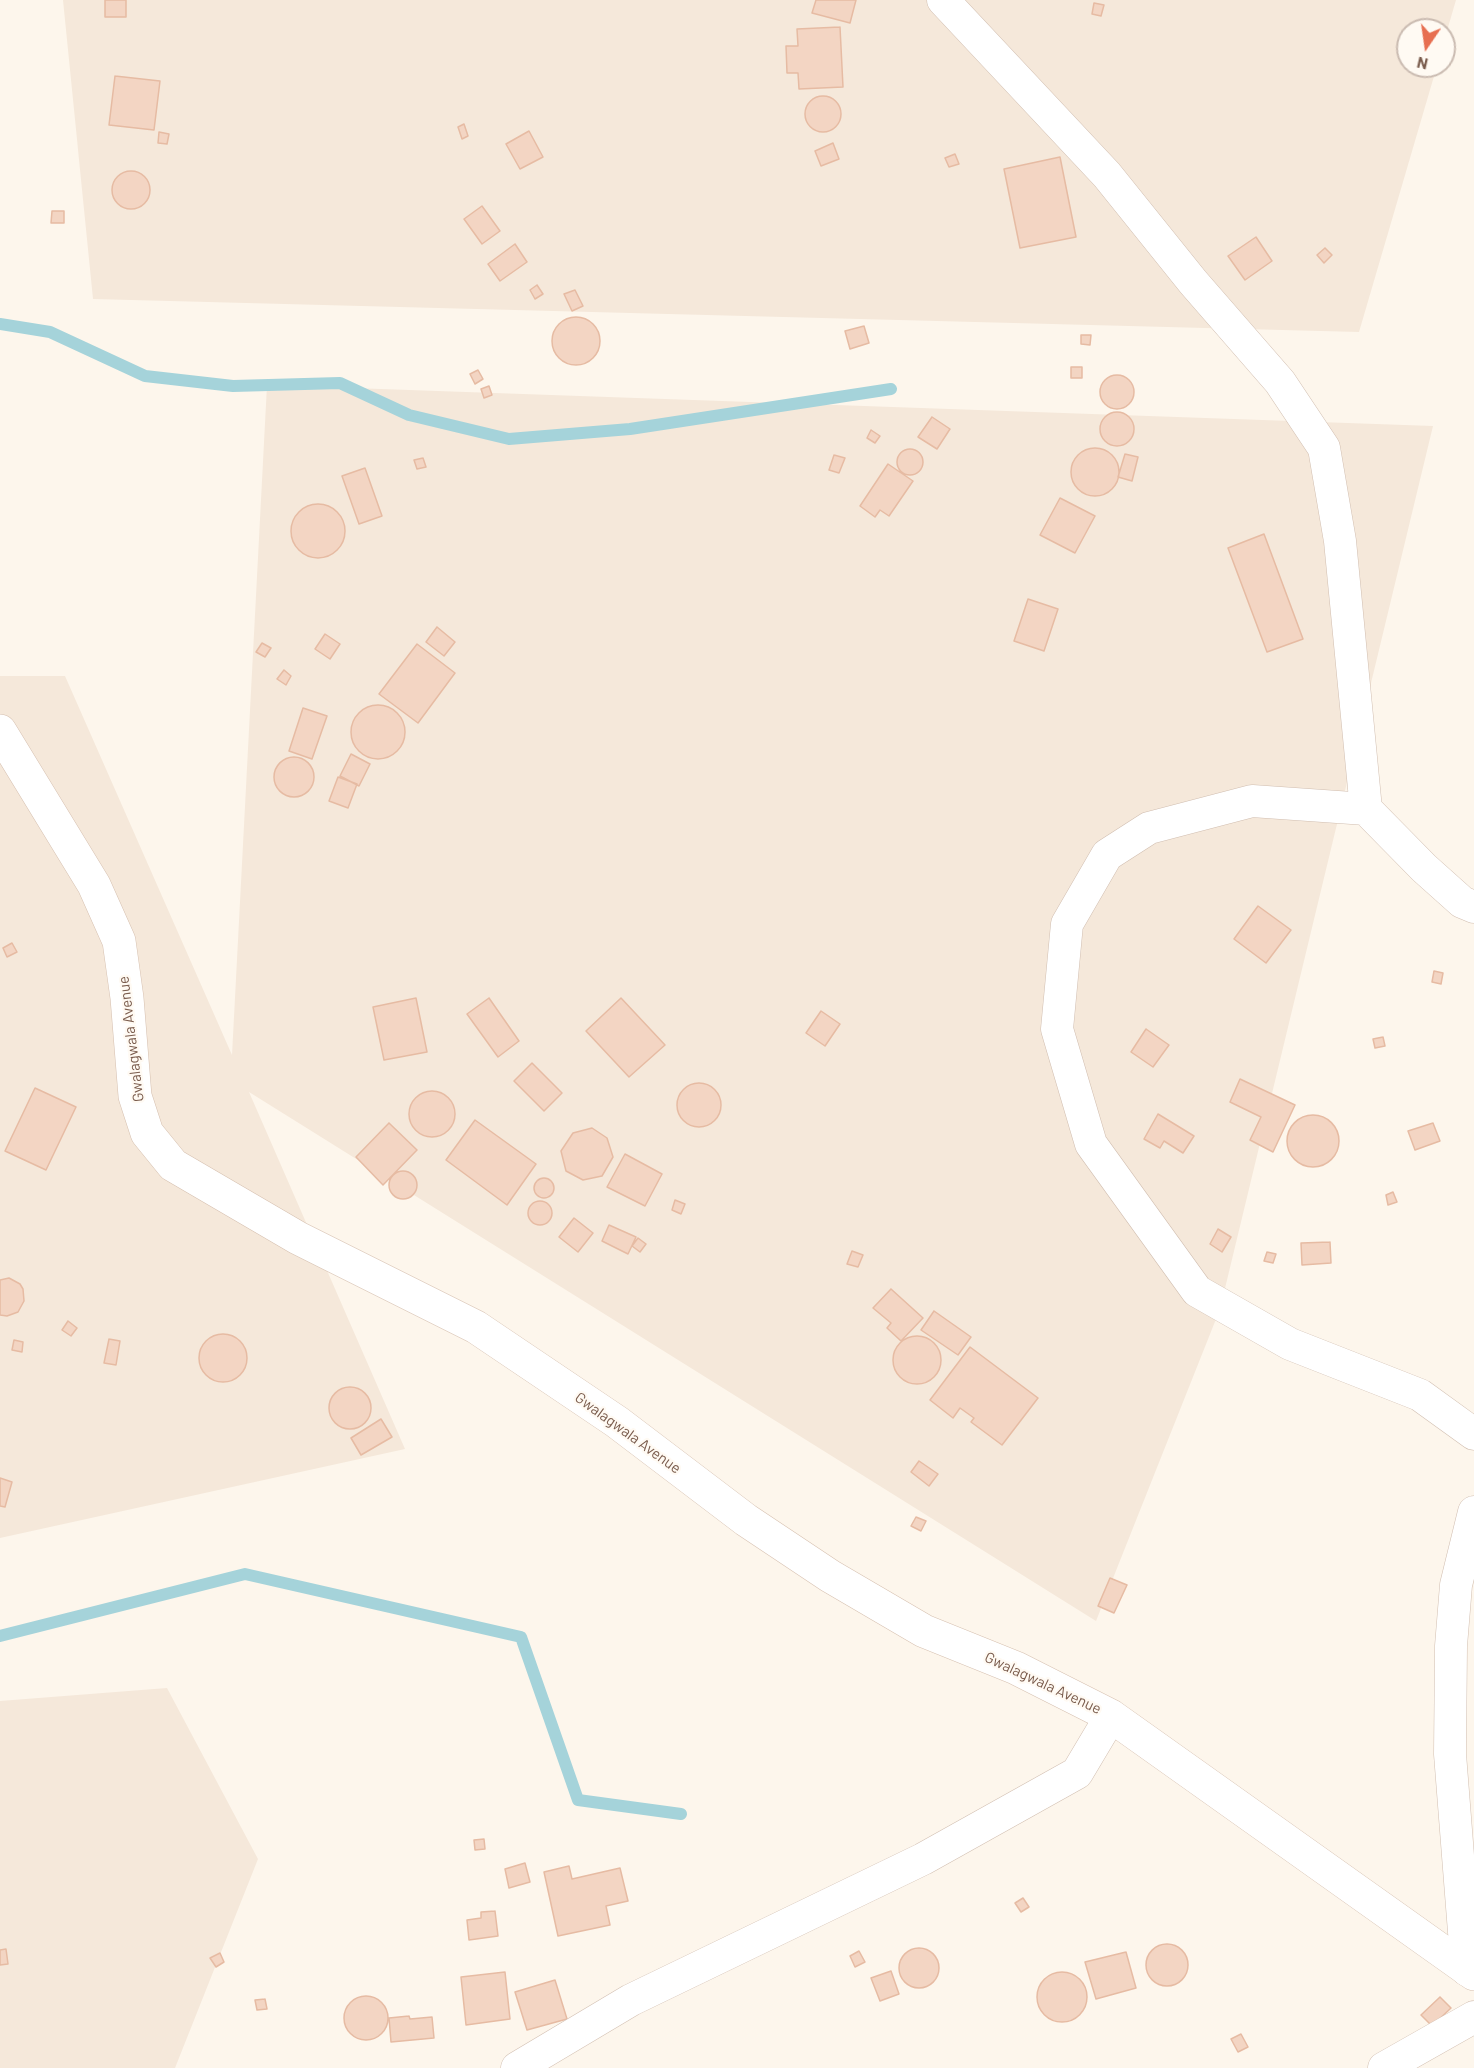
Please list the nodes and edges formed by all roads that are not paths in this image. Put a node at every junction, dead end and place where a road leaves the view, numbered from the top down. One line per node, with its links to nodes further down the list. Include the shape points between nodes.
1 (943, 0): 3 (street, via 1107,175 1280,382 1324,448 1340,541)
2 (2, 741): 7 (street, Gwalagwala Avenue, via 94,885 119,941 135,1096 147,1132 173,1165 298,1238 476,1327 617,1422 746,1520 830,1576 924,1631 1016,1668)
3 (1366, 808): 4 (street, via 1424,868 1462,902); 5 (street, via 1252,801 1149,828 1107,855 1067,924 1057,1029 1091,1144 1197,1291 1290,1344 1420,1395)
4 (1474, 907)
5 (1474, 1434)
6 (1474, 1512): 8 (street, via 1456,1585 1450,1754)
7 (1111, 1716): 8 (street, Gwalagwala Avenue); 10 (street, via 1077,1773 923,1859 631,2000)
8 (1471, 1972)
9 (1474, 2017): 11 (street)
10 (518, 2068)
11 (1384, 2068)

